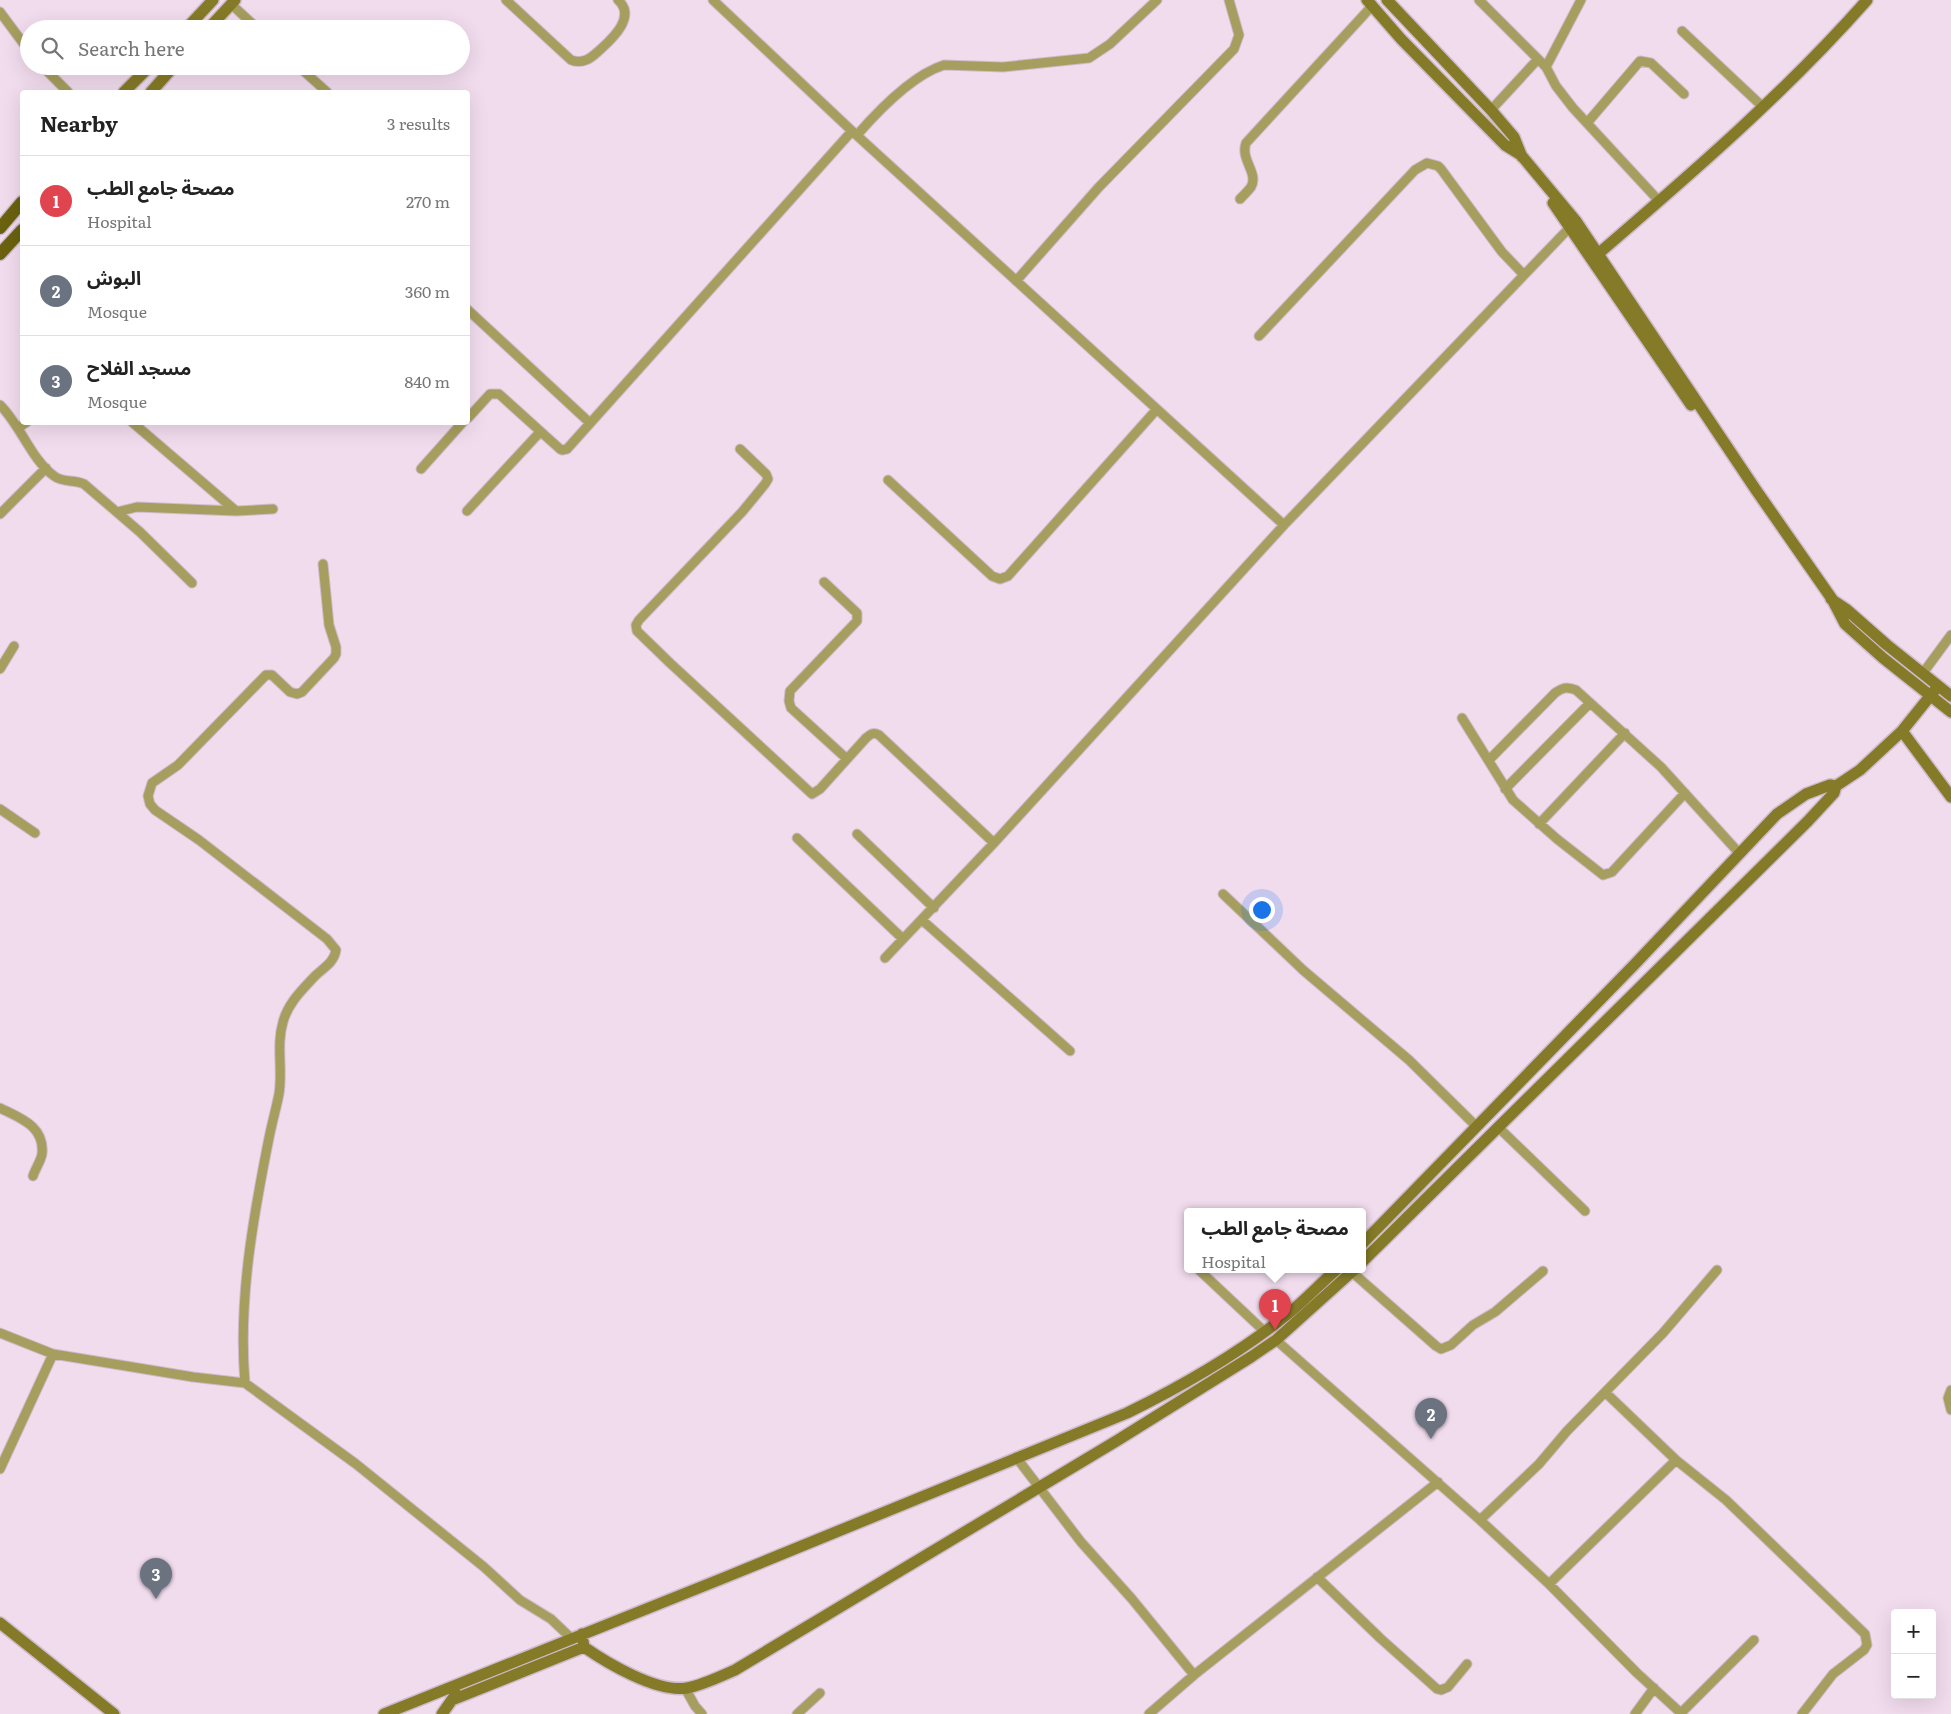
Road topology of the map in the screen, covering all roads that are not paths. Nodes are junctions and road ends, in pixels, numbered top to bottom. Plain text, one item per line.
1 (213, 0) edge
2 (506, 0) edge
3 (618, 0) edge
4 (713, 0) edge
5 (1157, 0) edge
6 (1229, 0) edge
7 (1387, 0) edge
8 (1479, 0) edge
9 (1581, 0) edge
10 (1867, 0) edge
11 (233, 2) edge
12 (1370, 3) edge
13 (0, 12) edge
14 (194, 20) edge
15 (216, 20) edge
16 (250, 20) edge
17 (1682, 31) dead end
18 (20, 39) edge
19 (1538, 59) junction
20 (1546, 67) junction
21 (51, 75) edge
22 (141, 75) edge
23 (166, 75) edge
24 (308, 75) edge
25 (66, 90) edge
26 (126, 90) edge
27 (153, 90) edge
28 (325, 90) edge
29 (1684, 94) dead end
30 (1763, 107) junction
31 (1491, 110) junction
32 (1587, 123) junction
33 (854, 133) junction
34 (1521, 155) junction
35 (1240, 199) dead end
36 (1659, 201) junction
37 (20, 204) edge
38 (1573, 224) junction
39 (0, 228) edge
40 (20, 232) edge
41 (0, 254) edge
42 (1598, 254) junction
43 (1524, 275) junction
44 (1016, 281) junction
45 (470, 312) edge
46 (1259, 336) dead end
47 (0, 405) edge
48 (1157, 409) junction
49 (470, 416) edge
50 (590, 423) junction
51 (23, 425) edge
52 (136, 425) edge
53 (460, 425) edge
54 (18, 428) junction
55 (540, 432) junction
56 (740, 448) dead end
57 (46, 468) junction
58 (421, 469) dead end
59 (888, 480) dead end
60 (273, 509) dead end
61 (236, 511) junction
62 (466, 511) dead end
63 (117, 512) junction
64 (0, 514) edge
65 (1284, 526) junction
66 (323, 564) dead end
67 (824, 582) dead end
68 (192, 583) dead end
69 (1832, 599) junction
70 (1951, 635) edge
71 (14, 646) dead end
72 (0, 669) edge
73 (1923, 673) junction
74 (1938, 685) junction
75 (1931, 696) junction
76 (1951, 696) edge
77 (1590, 703) junction
78 (1951, 712) edge
79 (1462, 718) dead end
80 (1902, 731) junction
81 (1625, 733) junction
82 (847, 759) junction
83 (1489, 760) junction
84 (1836, 786) junction
85 (1505, 789) junction
86 (1685, 793) junction
87 (1951, 797) edge
88 (0, 809) edge
89 (1539, 824) junction
90 (35, 833) dead end
91 (857, 834) dead end
92 (797, 838) dead end
93 (994, 844) junction
94 (1740, 854) junction
95 (1223, 894) dead end
96 (934, 908) junction
97 (922, 920) junction
98 (903, 939) junction
99 (885, 958) dead end
100 (1610, 990) junction
101 (1624, 1002) junction
102 (1070, 1051) dead end
103 (0, 1108) edge
104 (1477, 1127) junction
105 (1498, 1127) junction
106 (32, 1176) dead end
107 (1585, 1211) dead end
108 (1366, 1240) edge
109 (1366, 1258) edge
110 (1717, 1270) dead end
111 (1543, 1271) dead end
112 (1202, 1273) edge
113 (1333, 1273) edge
114 (1351, 1273) edge
115 (1355, 1273) edge
116 (1264, 1331) junction
117 (0, 1333) edge
118 (1276, 1340) junction
119 (53, 1354) junction
120 (245, 1383) junction
121 (1951, 1390) edge
122 (1606, 1393) junction
123 (1951, 1410) edge
124 (1127, 1413) junction
125 (1138, 1428) junction
126 (1016, 1457) junction
127 (1676, 1460) junction
128 (0, 1469) edge
129 (1438, 1482) junction
130 (1038, 1486) junction
131 (1480, 1520) junction
132 (1317, 1577) junction
133 (1549, 1584) junction
134 (0, 1623) edge
135 (577, 1636) junction
136 (1754, 1640) dead end
137 (584, 1647) junction
138 (1467, 1664) dead end
139 (1194, 1675) junction
140 (461, 1683) junction
141 (686, 1688) junction
142 (1654, 1688) junction
143 (820, 1693) dead end
144 (452, 1700) junction
145 (114, 1714) edge
146 (384, 1714) edge
147 (442, 1714) edge
148 (702, 1714) edge
149 (797, 1714) edge
150 (1149, 1714) edge
151 (1635, 1714) edge
152 (1681, 1714) edge
153 (1802, 1714) edge

1 - 14 street
2 - 3 street
4 - 33 street
5 - 33 street
6 - 44 street
7 - 31 street
8 - 19 street
9 - 20 street
10 - 30 street
11 - 15 street
11 - 16 street
12 - 34 street
12 - 35 street
13 - 18 street
17 - 30 street
19 - 20 street
19 - 31 street
20 - 32 street
21 - 25 street
22 - 26 street
23 - 27 street
24 - 28 street
29 - 32 street
30 - 36 street
31 - 34 street
32 - 36 street
33 - 44 street
33 - 50 street
34 - 38 street
36 - 42 street
37 - 39 main road
38 - 42 street
38 - 43 street
38 - 69 street
40 - 41 main road
42 - 69 street
43 - 46 street
43 - 65 street
44 - 48 street
45 - 50 street
47 - 54 street
48 - 59 street
48 - 65 street
49 - 55 street
50 - 55 street
51 - 54 street
52 - 61 street
53 - 58 street
54 - 57 street
55 - 62 street
56 - 82 street
57 - 63 street
57 - 64 street
60 - 61 street
61 - 63 street
63 - 68 street
65 - 93 street
66 - 120 street
67 - 82 street
69 - 73 street
69 - 75 street
70 - 73 street
71 - 72 street
73 - 74 street
74 - 75 street
74 - 76 street
75 - 78 street
75 - 80 street
77 - 81 street
77 - 83 street
77 - 85 street
79 - 83 street
80 - 84 street
80 - 87 street
81 - 86 street
81 - 89 street
82 - 93 street
83 - 85 street
84 - 94 street
84 - 101 street
85 - 89 street
86 - 89 street
86 - 94 street
88 - 90 street
91 - 96 street
92 - 98 street
93 - 96 street
94 - 100 street
95 - 104 street
96 - 97 street
97 - 98 street
97 - 102 street
98 - 99 street
100 - 101 street
100 - 104 street
101 - 105 street
103 - 106 street
104 - 108 street
105 - 107 street
105 - 109 street
110 - 122 street
111 - 115 street
112 - 116 street
113 - 116 street
114 - 118 street
116 - 124 street
117 - 119 street
118 - 125 street
118 - 129 street
119 - 120 street
119 - 128 street
120 - 135 street
121 - 123 street
122 - 127 street
122 - 131 street
124 - 125 street
124 - 126 street
125 - 130 street
126 - 130 street
126 - 135 street
127 - 133 street
127 - 153 street
129 - 131 street
129 - 132 street
130 - 139 street
130 - 141 street
131 - 133 street
132 - 138 street
132 - 139 street
133 - 142 street
134 - 145 street
135 - 137 street
135 - 140 street
136 - 152 street
137 - 141 street
137 - 144 street
139 - 150 street
140 - 144 street
140 - 146 street
141 - 148 street
142 - 151 street
142 - 152 street
143 - 149 street
144 - 147 street

